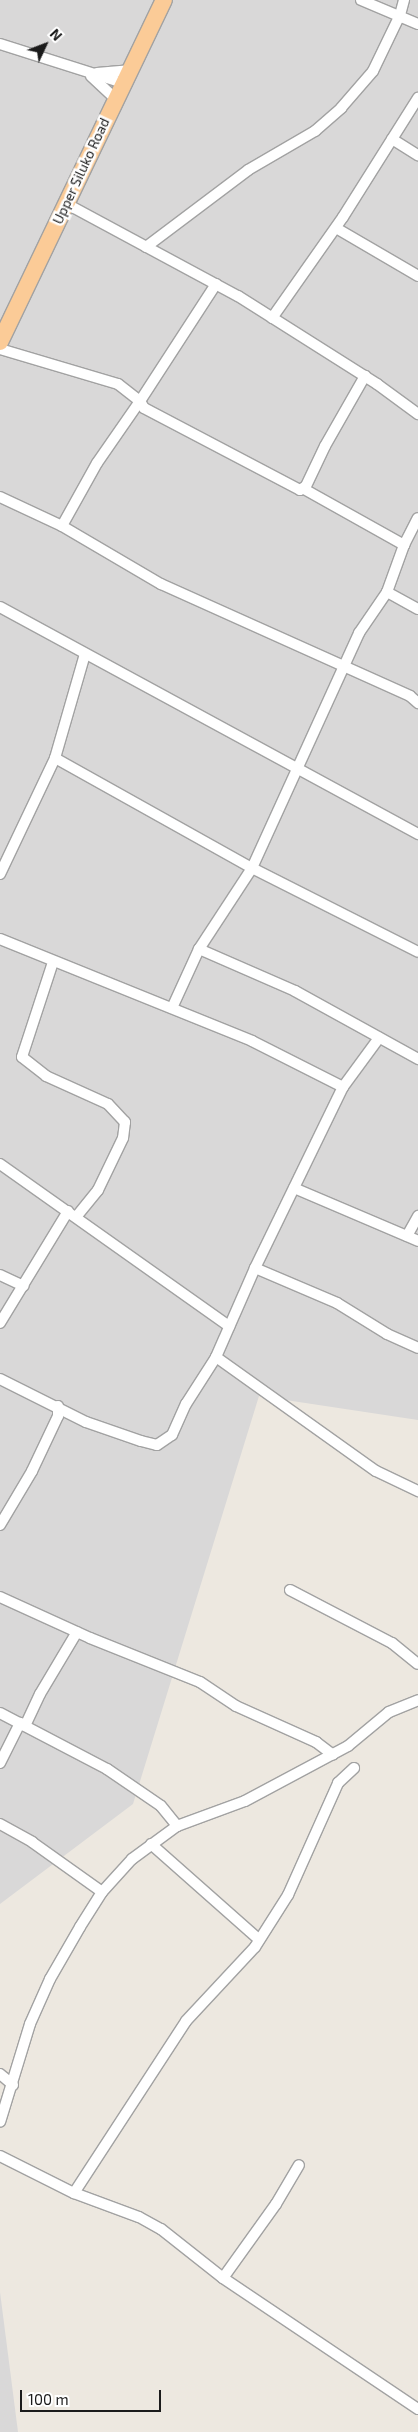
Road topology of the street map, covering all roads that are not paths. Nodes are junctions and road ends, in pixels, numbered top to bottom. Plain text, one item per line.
1 (164, 0) edge
2 (361, 0) edge
3 (404, 0) edge
4 (400, 15) junction
5 (418, 24) edge
6 (0, 44) edge
7 (88, 74) junction
8 (126, 77) junction
9 (115, 98) junction
10 (418, 98) edge
11 (392, 139) junction
12 (418, 155) edge
13 (65, 203) junction
14 (336, 228) junction
15 (146, 247) junction
16 (418, 276) edge
17 (216, 284) junction
18 (272, 318) junction
19 (0, 342) edge
20 (0, 350) edge
21 (365, 376) junction
22 (140, 401) junction
23 (418, 414) edge
24 (304, 488) junction
25 (0, 496) edge
26 (418, 518) edge
27 (62, 526) junction
28 (404, 545) junction
29 (387, 592) junction
30 (0, 607) edge
31 (418, 609) edge
32 (85, 654) junction
33 (344, 667) junction
34 (418, 703) edge
35 (55, 758) junction
36 (297, 766) junction
37 (418, 834) edge
38 (252, 868) junction
39 (0, 874) edge
40 (0, 939) edge
41 (200, 949) junction
42 (418, 952) edge
43 (53, 962) junction
44 (172, 1008) junction
45 (378, 1038) junction
46 (418, 1059) edge
47 (343, 1087) junction
48 (0, 1164) edge
49 (294, 1188) junction
50 (72, 1214) junction
51 (418, 1216) edge
52 (407, 1236) junction
53 (418, 1241) edge
54 (255, 1268) junction
55 (0, 1275) edge
56 (24, 1286) junction
57 (0, 1323) edge
58 (229, 1326) junction
59 (418, 1348) edge
60 (216, 1358) junction
61 (0, 1380) edge
62 (58, 1406) junction
63 (418, 1491) edge
64 (0, 1525) edge
65 (290, 1590) dead end
66 (0, 1597) edge
67 (77, 1632) junction
68 (418, 1664) edge
69 (418, 1700) edge
70 (0, 1713) edge
71 (23, 1725) junction
72 (333, 1755) junction
73 (0, 1763) edge
74 (354, 1768) dead end
75 (0, 1824) edge
76 (177, 1826) junction
77 (150, 1844) junction
78 (102, 1892) junction
79 (256, 1937) dead end
80 (0, 2074) edge
81 (13, 2085) junction
82 (0, 2122) edge
83 (0, 2156) edge
84 (299, 2165) dead end
85 (74, 2193) junction
86 (223, 2278) junction
87 (418, 2409) edge

1 - 8 main road, Upper Siluko Road
2 - 4 street
3 - 4 street
4 - 5 street
4 - 15 street
6 - 7 street
7 - 8 street
7 - 9 street
8 - 9 main road, Upper Siluko Road
9 - 13 main road, Upper Siluko Road
10 - 11 street
11 - 12 street
11 - 14 street
13 - 15 street
13 - 19 main road, Upper Siluko Road
14 - 16 street
14 - 18 street
15 - 17 street
17 - 18 street
17 - 22 street
18 - 21 street
20 - 22 street
21 - 23 street
21 - 24 street
22 - 24 street
22 - 27 street
24 - 28 street
25 - 27 street
26 - 28 street
27 - 33 street
28 - 29 street
29 - 31 street
29 - 33 street
30 - 32 street
32 - 35 street
32 - 36 street
33 - 34 street
33 - 36 street
35 - 38 street
35 - 39 street
36 - 37 street
36 - 38 street
38 - 41 street
38 - 42 street
40 - 43 street
41 - 44 street
41 - 45 street
43 - 44 street
43 - 50 street
44 - 47 street
45 - 46 street
45 - 47 street
47 - 49 street
48 - 50 street
49 - 52 street
49 - 54 street
50 - 56 street
50 - 58 street
51 - 52 street
52 - 53 street
54 - 58 street
54 - 59 street
55 - 56 street
56 - 57 street
58 - 60 street
60 - 62 street
60 - 63 street
61 - 62 street
62 - 64 street
65 - 68 street
66 - 67 street
67 - 71 street
67 - 72 street
69 - 72 street
70 - 71 street
71 - 73 street
71 - 76 street
72 - 76 street
74 - 85 street
75 - 78 street
76 - 77 street
77 - 78 street
77 - 79 street
78 - 81 street
80 - 81 street
81 - 82 street
83 - 85 street
84 - 86 street
85 - 86 street
86 - 87 street

